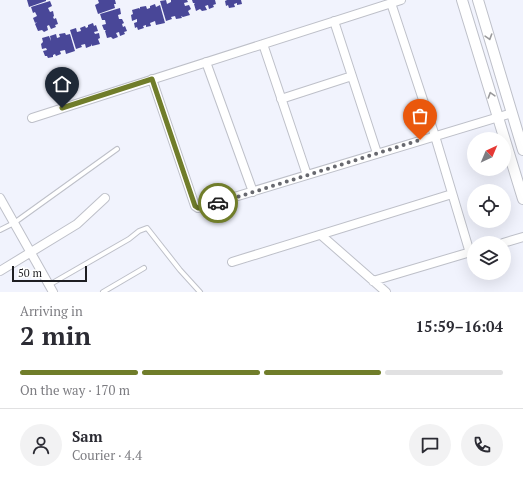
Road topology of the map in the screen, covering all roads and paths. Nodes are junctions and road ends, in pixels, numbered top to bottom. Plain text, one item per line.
1 (401, 0) edge
2 (462, 0) edge
3 (478, 0) edge
4 (391, 3) junction
5 (334, 21) junction
6 (263, 44) junction
7 (206, 62) junction
8 (352, 76) junction
9 (152, 79) junction
10 (281, 99) junction
11 (512, 113) junction
12 (498, 117) junction
13 (32, 118) dead end
14 (434, 136) junction
15 (117, 149) dead end
16 (523, 150) edge
17 (377, 153) junction
18 (307, 175) junction
19 (253, 192) junction
20 (452, 194) junction
21 (0, 198) edge
22 (105, 198) dead end
23 (523, 199) edge
24 (14, 223) junction
25 (0, 230) edge
26 (321, 235) junction
27 (523, 237) edge
28 (467, 238) edge
29 (511, 241) edge
30 (31, 253) junction
31 (467, 253) edge
32 (232, 262) dead end
33 (144, 268) dead end
34 (0, 271) edge
35 (373, 281) junction
36 (51, 289) edge
37 (103, 292) edge
38 (200, 292) edge
39 (386, 292) edge

1 - 4 street
12 -> 2 street
3 -> 11 street
4 - 5 street
4 - 14 street
5 - 6 street
5 - 8 street
6 - 7 street
6 - 10 street
7 - 9 street
7 - 19 street
8 - 10 street
8 - 17 street
9 - 13 street
9 - 19 street
10 - 18 street
11 - 12 street
11 - 16 street
12 - 14 street
12 - 23 street
14 - 17 street
14 - 20 street
15 - 24 lane
17 - 18 street
18 - 19 street
20 - 26 street
20 - 28 street
21 - 24 street
22 - 30 street
24 - 25 lane
24 - 30 street
26 - 32 street
26 - 35 street
27 - 29 street
30 - 34 street
30 - 36 street
31 - 35 street
33 - 37 lane
35 - 39 street
36 - 38 lane

